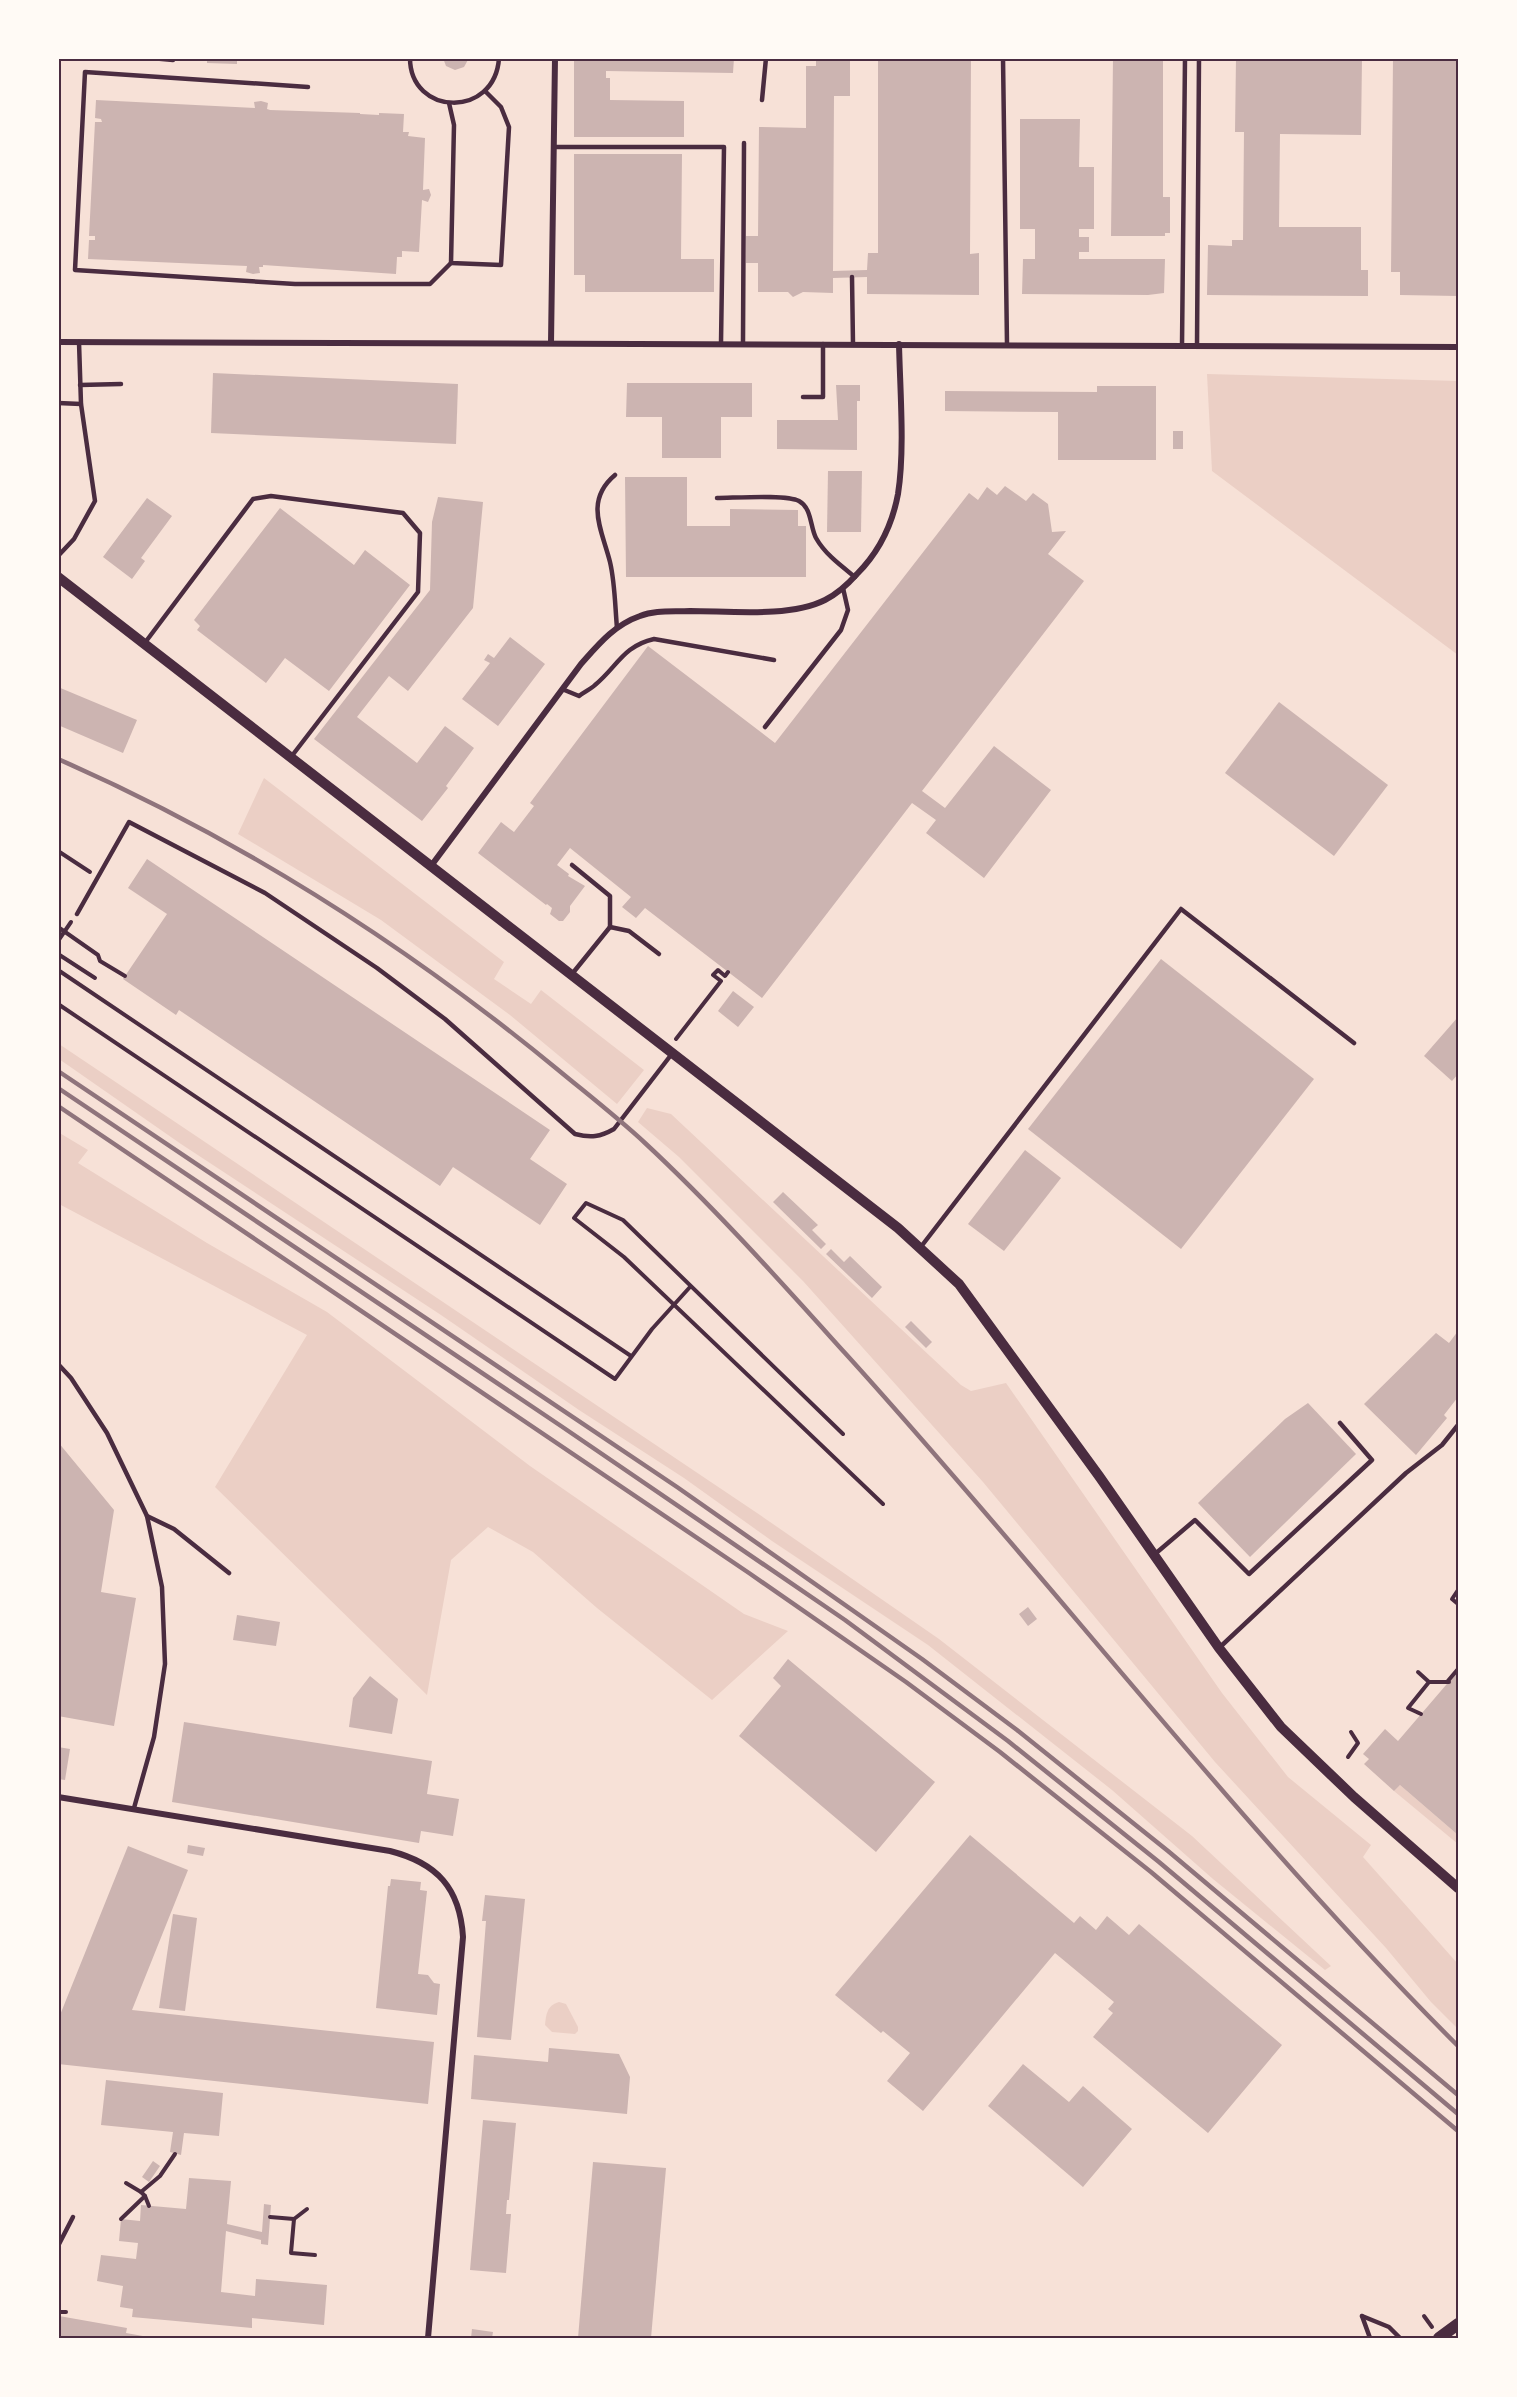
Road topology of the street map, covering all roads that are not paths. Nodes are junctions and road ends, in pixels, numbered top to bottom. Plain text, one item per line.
1 (151, 58) edge
2 (410, 58) edge
3 (499, 58) edge
4 (555, 58) edge
5 (766, 58) edge
6 (1003, 58) edge
7 (1185, 58) edge
8 (1199, 58) edge
9 (173, 60) dead end
10 (308, 87) dead end
11 (485, 91) junction
12 (762, 100) dead end
13 (449, 103) junction
14 (744, 143) dead end
15 (554, 147) junction
16 (451, 263) junction
17 (852, 277) dead end
18 (58, 342) edge
19 (79, 342) junction
20 (551, 343) junction
21 (721, 343) junction
22 (743, 343) junction
23 (822, 344) junction
24 (853, 344) junction
25 (899, 344) junction
26 (1007, 345) junction
27 (1182, 346) junction
28 (1197, 346) junction
29 (1458, 347) edge
30 (121, 384) dead end
31 (80, 385) junction
32 (803, 397) dead end
33 (58, 403) edge
34 (81, 404) junction
35 (615, 475) dead end
36 (717, 498) dead end
37 (58, 556) edge
38 (58, 577) edge
39 (855, 577) junction
40 (843, 588) junction
41 (617, 628) junction
42 (144, 644) junction
43 (774, 660) dead end
44 (562, 689) junction
45 (765, 727) dead end
46 (291, 757) junction
47 (572, 865) dead end
48 (431, 866) junction
49 (76, 914) road end
50 (610, 927) junction
51 (659, 954) dead end
52 (572, 974) junction
53 (1354, 1042) dead end
54 (671, 1051) junction
55 (920, 1248) junction
56 (58, 1364) edge
57 (1340, 1423) dead end
58 (1458, 1425) edge
59 (147, 1516) junction
60 (1154, 1554) junction
61 (229, 1573) dead end
62 (1219, 1648) junction
63 (58, 1797) edge
64 (134, 1808) junction
65 (1458, 1888) edge
66 (73, 2217) dead end
67 (58, 2246) edge
68 (1458, 2324) edge
69 (428, 2338) edge
70 (1370, 2338) edge
71 (1400, 2338) edge
72 (1439, 2338) edge

1 - 9 lane
2 - 13 lane
3 - 11 lane
4 - 15 street
5 - 12 lane
6 - 26 lane
7 - 27 lane
8 - 28 lane
10 - 16 lane
11 - 13 lane
11 - 16 lane
13 - 16 lane
14 - 22 lane
15 - 20 street
15 - 21 lane
17 - 24 lane
18 - 19 street
19 - 20 street
19 - 31 lane
20 - 21 street
21 - 22 street
22 - 23 street
23 - 24 street
23 - 32 lane
24 - 25 street
25 - 26 street
25 - 39 street
26 - 27 street
27 - 28 street
28 - 29 street
30 - 31 lane
31 - 34 lane
33 - 34 lane
34 - 37 lane
35 - 41 lane
36 - 39 lane
38 - 42 street
39 - 40 street
40 - 41 street
40 - 45 lane
41 - 44 street
42 - 46 street
42 - 46 lane
43 - 44 lane
44 - 48 street
46 - 48 street
47 - 50 lane
48 - 52 street
49 - 54 lane
50 - 51 lane
50 - 52 lane
52 - 54 street
53 - 55 lane
54 - 55 street
55 - 60 street
56 - 59 lane
57 - 60 lane
58 - 62 lane
59 - 61 lane
59 - 64 lane
60 - 62 street
62 - 65 street
63 - 64 street
64 - 69 street
66 - 67 lane
68 - 72 main road
70 - 71 lane

